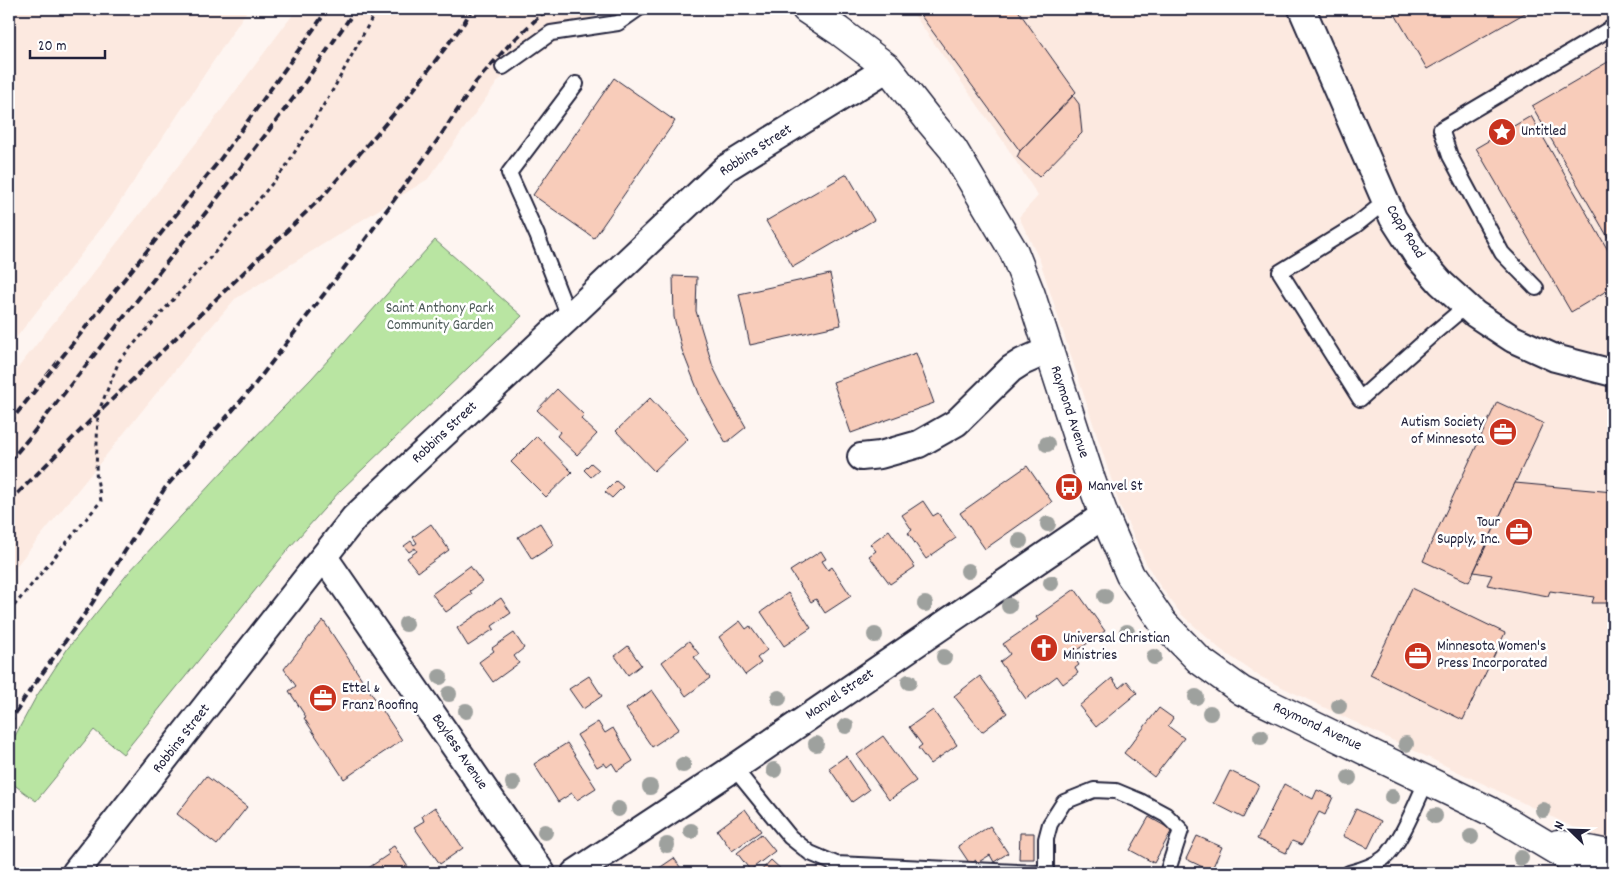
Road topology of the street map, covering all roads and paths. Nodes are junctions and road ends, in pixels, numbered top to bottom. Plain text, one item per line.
1 (377, 9) edge
2 (638, 9) edge
3 (806, 9) edge
4 (1302, 9) edge
5 (1613, 27) edge
6 (503, 67) dead end
7 (888, 68) junction
8 (576, 84) dead end
9 (1386, 201) junction
10 (1536, 288) dead end
11 (1466, 306) junction
12 (569, 317) junction
13 (1049, 350) junction
14 (1606, 372) edge
15 (861, 457) dead end
16 (1104, 515) junction
17 (324, 557) junction
18 (9, 612) edge
19 (734, 768) junction
20 (1427, 780) junction
21 (1540, 841) junction
22 (1613, 855) edge
23 (75, 873) edge
24 (542, 873) edge
25 (575, 873) edge
26 (1039, 873) edge
27 (1046, 873) edge
28 (1167, 873) edge
29 (1349, 873) edge
30 (1594, 873) edge

1 - 18 path
2 - 6 lane
3 - 7 street, Raymond Avenue
4 - 9 street, Capp Road
5 - 10 lane
7 - 12 street, Robbins Street
7 - 13 street, Raymond Avenue
8 - 12 lane
9 - 11 street, Capp Road
9 - 11 lane
11 - 14 street, Capp Road
12 - 17 street, Robbins Street
13 - 15 street
13 - 16 street, Raymond Avenue
16 - 19 street, Manvel Street
16 - 20 street, Raymond Avenue
17 - 23 street, Robbins Street
17 - 24 street, Bayless Avenue
19 - 25 street, Manvel Street
19 - 26 lane
20 - 21 street, Raymond Avenue
20 - 29 lane
21 - 22 street
21 - 30 street, Raymond Avenue
27 - 28 lane

